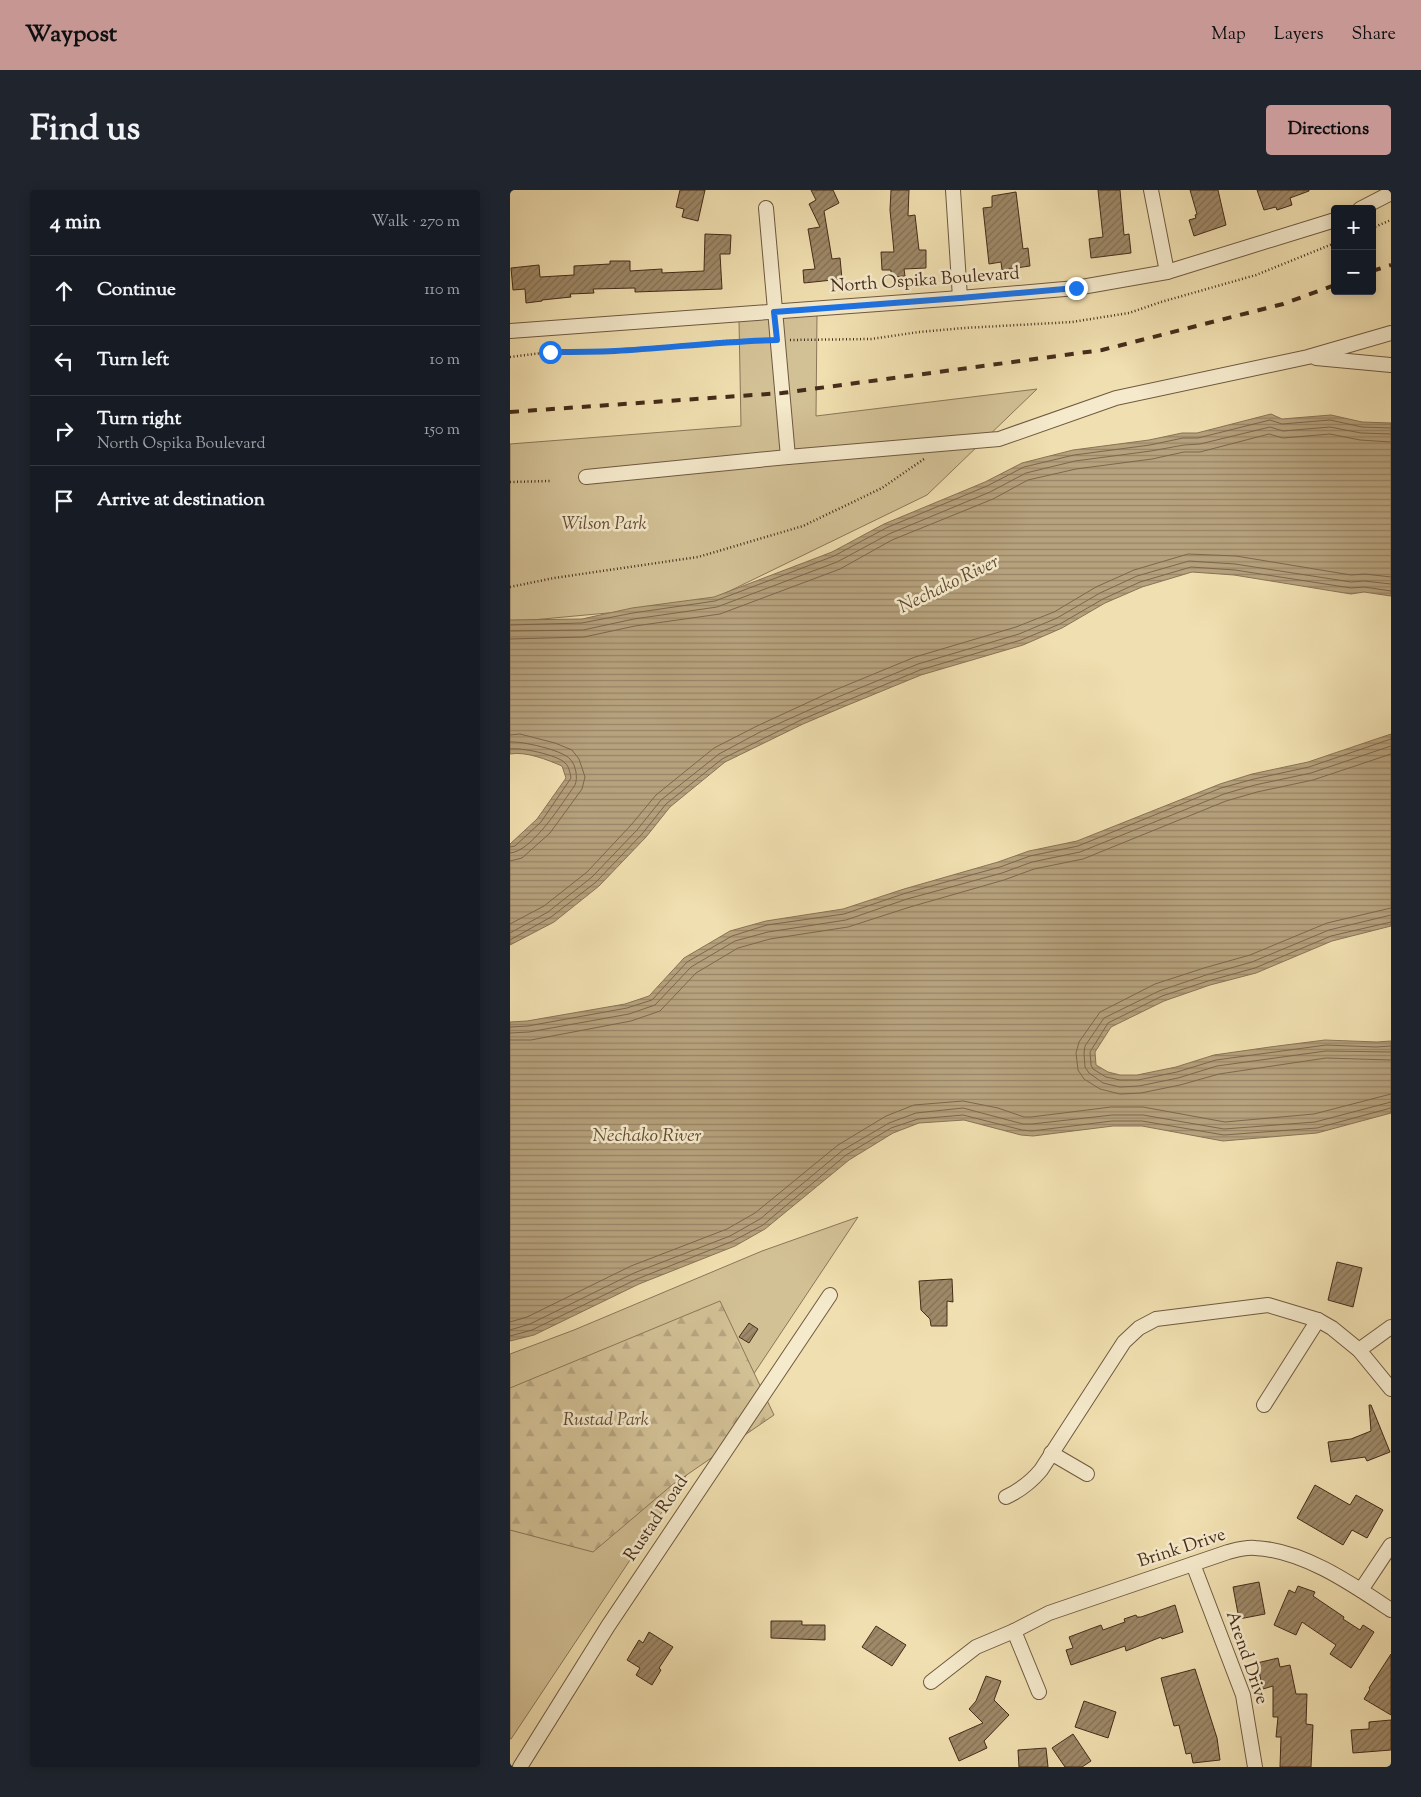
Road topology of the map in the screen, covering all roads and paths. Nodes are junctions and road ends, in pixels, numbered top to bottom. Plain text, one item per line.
1 (953, 190) edge
2 (1152, 190) edge
3 (1391, 193) edge
4 (1368, 205) edge
5 (766, 208) dead end
6 (1391, 220) edge
7 (1331, 221) edge
8 (1376, 226) edge
9 (1331, 245) edge
10 (1167, 272) junction
11 (960, 298) junction
12 (774, 312) junction
13 (510, 331) edge
14 (1391, 334) edge
15 (777, 340) junction
16 (510, 356) edge
17 (1308, 357) junction
18 (1391, 365) edge
19 (946, 444) junction
20 (788, 457) junction
21 (586, 477) dead end
22 (510, 482) edge
23 (550, 482) dead end
24 (510, 587) edge
25 (830, 1295) dead end
26 (1318, 1320) junction
27 (1391, 1327) edge
28 (1359, 1350) junction
29 (1391, 1389) edge
30 (1264, 1405) dead end
31 (1051, 1453) junction
32 (1087, 1474) dead end
33 (1006, 1497) dead end
34 (1391, 1545) edge
35 (1193, 1564) junction
36 (1361, 1590) junction
37 (1391, 1610) edge
38 (1014, 1632) junction
39 (931, 1682) dead end
40 (1039, 1692) dead end
41 (520, 1767) edge
42 (1255, 1767) edge

1 - 11 street
2 - 10 street
3 - 4 street
5 - 12 street
6 - 8 path
7 - 10 street, North Ospika Boulevard
9 - 15 path
10 - 11 street, North Ospika Boulevard
11 - 12 street, North Ospika Boulevard
12 - 13 street, North Ospika Boulevard
12 - 15 street
14 - 17 street
15 - 16 path
15 - 20 street
17 - 18 street
17 - 19 street
19 - 20 street
19 - 24 path
20 - 21 street
22 - 23 path
25 - 41 street, Rustad Road
26 - 28 street
26 - 30 street
26 - 31 street
27 - 28 street
28 - 29 street
31 - 32 street
31 - 33 street
34 - 36 street
35 - 36 street, Brink Drive
35 - 38 street, Brink Drive
35 - 42 street, Arend Drive
36 - 37 street, Brink Drive
38 - 39 street, Brink Drive
38 - 40 street

